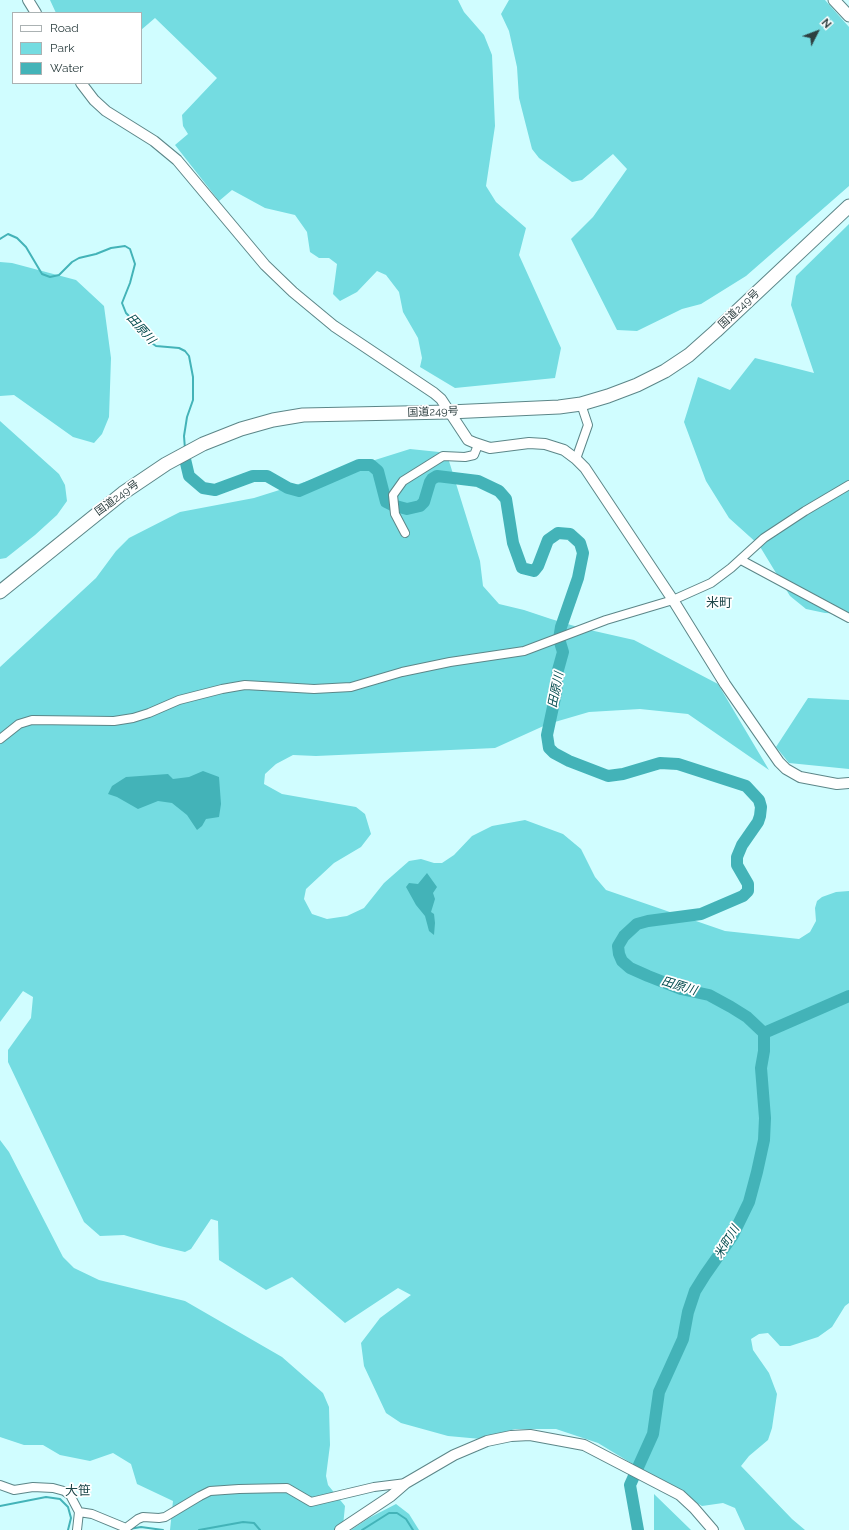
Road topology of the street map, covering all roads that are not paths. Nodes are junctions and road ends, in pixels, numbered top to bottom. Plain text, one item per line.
1 (28, 0) edge
2 (834, 0) edge
3 (35, 12) edge
4 (849, 16) edge
5 (82, 84) edge
6 (849, 206) edge
7 (581, 404) junction
8 (448, 412) junction
9 (478, 445) junction
10 (576, 459) junction
11 (849, 485) edge
12 (404, 533) dead end
13 (740, 560) junction
14 (0, 592) edge
15 (673, 600) junction
16 (849, 618) edge
17 (0, 739) edge
18 (849, 783) edge
19 (406, 1483) junction
20 (0, 1485) edge
21 (79, 1512) junction
22 (77, 1530) edge
23 (340, 1530) edge
24 (713, 1530) edge

1 - 3 street
2 - 4 main road
5 - 8 street
6 - 7 highway, 国道249号
7 - 8 highway, 国道249号
7 - 10 street
8 - 9 street
8 - 14 highway, 国道249号
9 - 10 street
9 - 12 street
10 - 15 street
11 - 13 street
13 - 15 street
13 - 16 street
15 - 17 street
15 - 18 street
19 - 21 street
19 - 23 street
19 - 24 street
20 - 21 street
21 - 22 street

